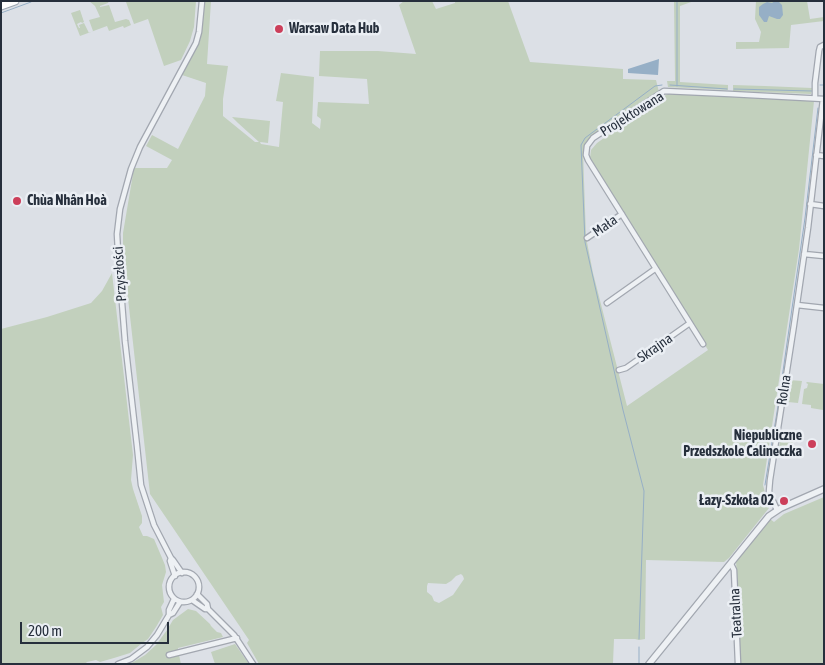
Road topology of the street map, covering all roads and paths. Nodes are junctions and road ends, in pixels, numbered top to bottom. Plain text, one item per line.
1 (15, 1) edge
2 (202, 1) edge
3 (1, 6) edge
4 (824, 44) edge
5 (816, 98) junction
6 (823, 99) edge
7 (816, 155) junction
8 (824, 156) edge
9 (810, 204) junction
10 (824, 206) edge
11 (622, 214) junction
12 (587, 238) dead end
13 (804, 254) junction
14 (824, 256) edge
15 (655, 269) junction
16 (607, 303) dead end
17 (797, 305) junction
18 (824, 308) edge
19 (690, 323) junction
20 (703, 344) dead end
21 (619, 370) dead end
22 (824, 490) edge
23 (777, 510) junction
24 (171, 558) junction
25 (731, 564) junction
26 (182, 573) junction
27 (175, 576) junction
28 (197, 594) junction
29 (174, 599) junction
30 (192, 600) junction
31 (180, 602) junction
32 (208, 609) junction
33 (169, 615) junction
34 (236, 638) junction
35 (170, 655) dead end
36 (119, 663) edge
37 (253, 664) edge
38 (650, 664) edge
39 (738, 664) edge

1 - 3 main road
2 - 24 street, Przyszłości
4 - 5 street
5 - 6 street, Projektowana
5 - 11 street, Projektowana
6 - 7 street, Rolna
7 - 8 street
7 - 9 street, Rolna
9 - 10 street
9 - 13 street, Rolna
11 - 12 street, Mała
11 - 15 street, Projektowana
13 - 14 street
13 - 17 street, Rolna
15 - 16 street
15 - 19 street, Projektowana
17 - 18 street
17 - 23 street, Rolna
19 - 20 street, Projektowana
19 - 21 street, Skrajna
22 - 23 street
23 - 25 street
24 - 26 street, Przyszłości
24 - 27 street, Przyszłości
25 - 38 street
25 - 39 street, Teatralna
26 - 27 street
26 - 28 street
27 - 29 street
28 - 30 street
28 - 32 street
29 - 31 street
29 - 33 street
30 - 31 street
30 - 32 street
31 - 33 street
32 - 34 street
33 - 36 street
34 - 35 street
34 - 37 street

